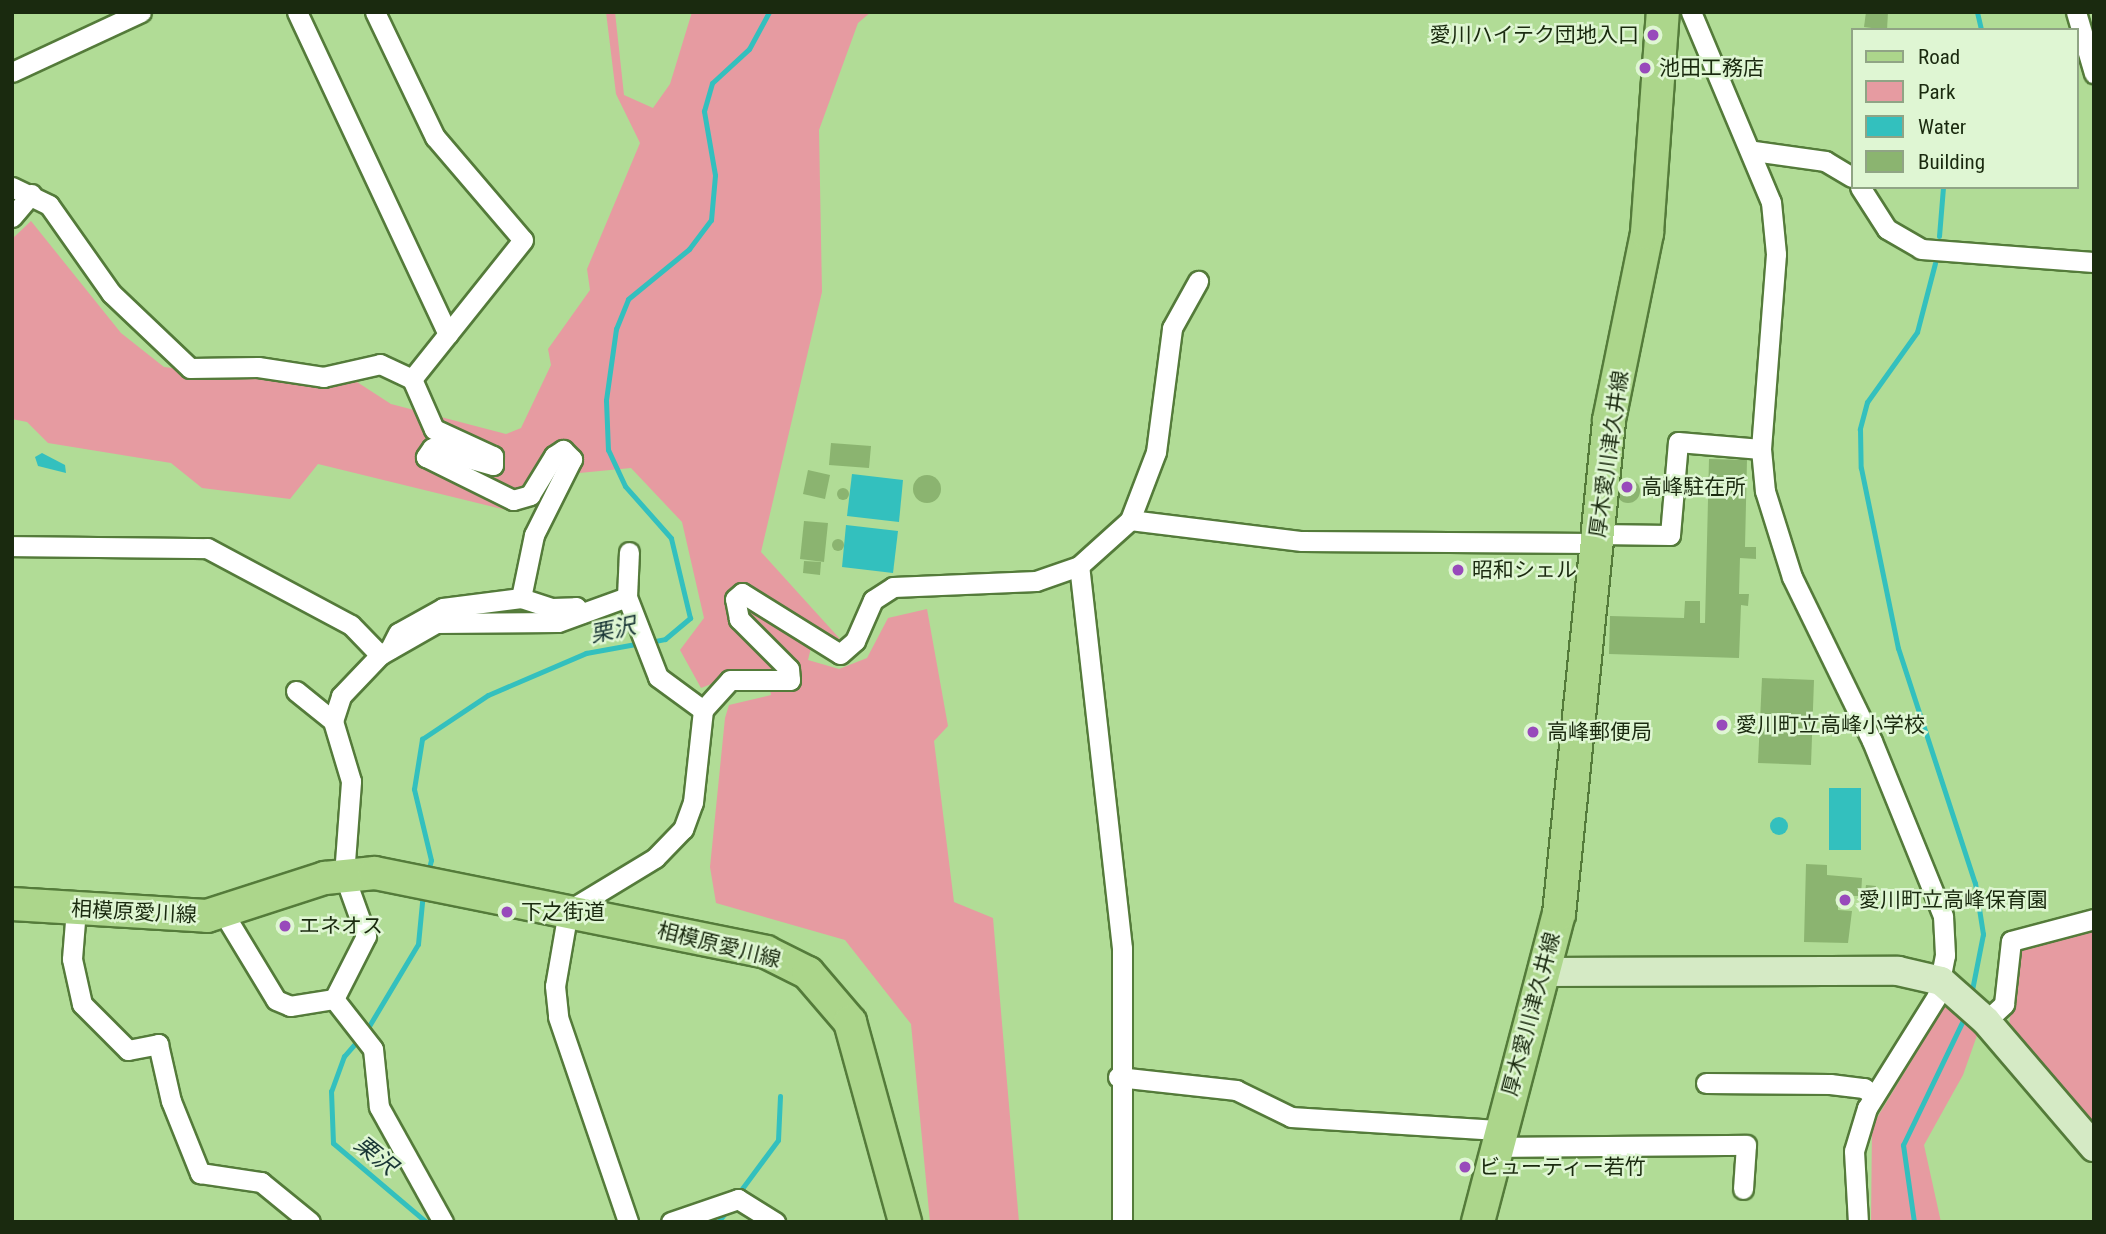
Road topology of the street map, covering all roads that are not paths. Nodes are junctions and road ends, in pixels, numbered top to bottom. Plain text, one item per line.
1 (141, 12) edge
2 (297, 12) edge
3 (375, 12) edge
4 (1664, 12) edge
5 (1691, 12) edge
6 (2076, 12) edge
7 (12, 72) edge
8 (2094, 73) edge
9 (1754, 150) junction
10 (1850, 176) edge
11 (12, 187) edge
12 (1861, 189) edge
13 (31, 194) junction
14 (12, 217) edge
15 (2094, 262) edge
16 (1198, 281) dead end
17 (448, 334) junction
18 (412, 379) junction
19 (1761, 449) junction
20 (1130, 520) junction
21 (1596, 539) junction
22 (12, 546) edge
23 (629, 552) dead end
24 (1079, 566) junction
25 (627, 597) junction
26 (521, 598) junction
27 (582, 614) junction
28 (385, 652) junction
29 (296, 691) dead end
30 (703, 710) junction
31 (333, 720) junction
32 (344, 875) junction
33 (12, 904) edge
34 (76, 909) junction
35 (568, 911) junction
36 (224, 914) junction
37 (2094, 919) edge
38 (1542, 972) junction
39 (1941, 981) junction
40 (334, 999) junction
41 (1986, 1021) junction
42 (1118, 1077) junction
43 (1706, 1083) dead end
44 (1874, 1096) junction
45 (1497, 1139) junction
46 (2094, 1147) edge
47 (1743, 1189) dead end
48 (310, 1222) edge
49 (443, 1222) edge
50 (628, 1222) edge
51 (671, 1222) edge
52 (775, 1222) edge
53 (905, 1222) edge
54 (1122, 1222) edge
55 (1478, 1222) edge
56 (1858, 1222) edge

1 - 7 street
2 - 17 street
3 - 17 street
4 - 21 main road, 厚木愛川津久井線
5 - 9 street
6 - 8 street
9 - 10 street
9 - 19 street
11 - 13 street
12 - 15 street
13 - 14 street
13 - 18 street
16 - 20 street
17 - 18 street
18 - 26 street
19 - 21 street
19 - 39 street
20 - 21 street
20 - 24 street
21 - 38 main road, 厚木愛川津久井線
22 - 28 street
23 - 25 street
24 - 30 street
24 - 42 street
25 - 27 street
25 - 30 street
26 - 27 street
26 - 28 street
27 - 28 street
28 - 31 street
29 - 31 street
30 - 35 street
31 - 32 street
32 - 35 main road, 相模原愛川線
32 - 36 main road, 相模原愛川線
32 - 40 street
33 - 34 main road, 相模原愛川線
34 - 36 main road, 相模原愛川線
34 - 48 street
35 - 50 street
35 - 53 main road, 相模原愛川線
36 - 40 street
37 - 41 street
38 - 39 street
38 - 45 main road, 厚木愛川津久井線
39 - 41 street
39 - 44 street
40 - 49 street
41 - 46 street
42 - 45 street
42 - 54 street
43 - 44 street
44 - 56 street
45 - 47 street
45 - 55 main road, 厚木愛川津久井線
51 - 52 street

